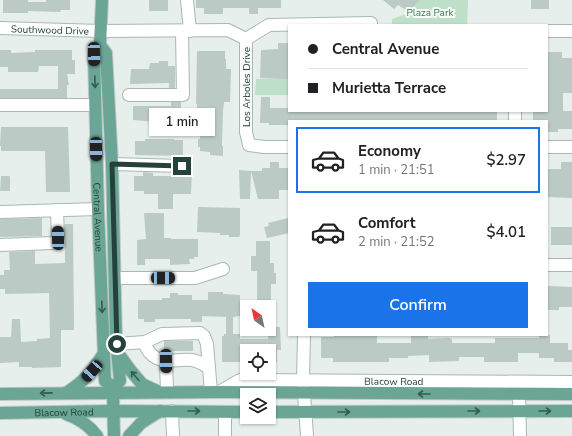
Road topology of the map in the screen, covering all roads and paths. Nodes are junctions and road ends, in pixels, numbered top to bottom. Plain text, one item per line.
1 (102, 0) edge
2 (187, 0) edge
3 (371, 23) dead end
4 (320, 24) edge
5 (288, 25) edge
6 (0, 28) edge
7 (100, 31) junction
8 (186, 31) junction
9 (548, 31) edge
10 (572, 31) edge
11 (246, 38) junction
12 (100, 45) junction
13 (129, 95) dead end
14 (95, 104) junction
15 (0, 105) edge
16 (288, 147) edge
17 (548, 147) edge
18 (572, 147) edge
19 (112, 164) junction
20 (182, 166) dead end
21 (98, 209) junction
22 (57, 210) junction
23 (0, 212) edge
24 (0, 245) edge
25 (548, 265) edge
26 (572, 265) edge
27 (223, 269) dead end
28 (115, 278) junction
29 (304, 336) edge
30 (145, 342) junction
31 (117, 348) junction
32 (104, 353) junction
33 (166, 361) junction
34 (209, 368) junction
35 (303, 380) junction
36 (572, 382) edge
37 (113, 390) junction
38 (163, 392) junction
39 (215, 392) junction
40 (66, 393) junction
41 (304, 393) junction
42 (0, 394) edge
43 (518, 394) junction
44 (572, 394) edge
45 (572, 410) edge
46 (113, 411) junction
47 (166, 411) junction
48 (518, 411) junction
49 (59, 412) junction
50 (225, 412) junction
51 (240, 412) edge
52 (276, 412) edge
53 (305, 412) junction
54 (0, 413) edge
55 (97, 436) edge
56 (114, 436) edge
57 (129, 436) edge
58 (173, 436) edge
59 (225, 436) edge
60 (307, 436) edge
61 (520, 436) edge

1 - 7 main road, Central Avenue
2 - 8 street
3 - 4 street
5 - 11 street
6 - 7 street, Southwood Drive
7 - 8 street, Los Arboles Drive
7 - 12 main road, Central Avenue
8 - 11 street, Los Arboles Drive
8 - 13 street
9 - 10 street
11 - 16 street, Los Arboles Drive
12 -> 14 main road, Central Avenue
12 - 19 main road, Central Avenue
14 - 15 street
14 - 21 main road, Central Avenue
17 - 18 street
19 - 20 street
19 - 28 main road, Central Avenue
21 - 22 street
21 -> 32 main road, Central Avenue
22 - 23 street
22 - 24 street
25 - 26 street
27 - 28 street
28 - 31 main road, Central Avenue
29 - 35 street
30 - 31 street
30 - 33 street
30 - 34 street
31 - 37 main road, Central Avenue
38 -> 31 main road
32 - 37 main road, Central Avenue
32 - 40 main road
33 - 34 street
33 - 38 street
34 - 39 street
35 - 36 street, Blacow Road
35 - 39 street, Blacow Road
35 - 41 street
37 - 38 main road, Blacow Road
37 - 40 main road, Blacow Road
37 - 46 main road, Central Avenue
38 - 39 main road, Blacow Road
39 - 41 main road, Blacow Road
40 -> 42 main road, Blacow Road
43 -> 41 main road, Blacow Road
41 - 53 street
43 - 44 main road, Blacow Road
43 - 48 street
48 -> 45 main road
46 - 47 main road, Blacow Road
46 - 49 main road, Blacow Road
46 - 56 main road, Central Avenue
47 -> 50 main road, Blacow Road
47 - 57 main road
47 - 58 street
53 -> 48 main road
48 - 61 street
49 - 54 main road, Blacow Road
49 - 55 main road
50 - 51 main road, Blacow Road
50 - 59 street
52 - 53 main road
53 - 60 street

